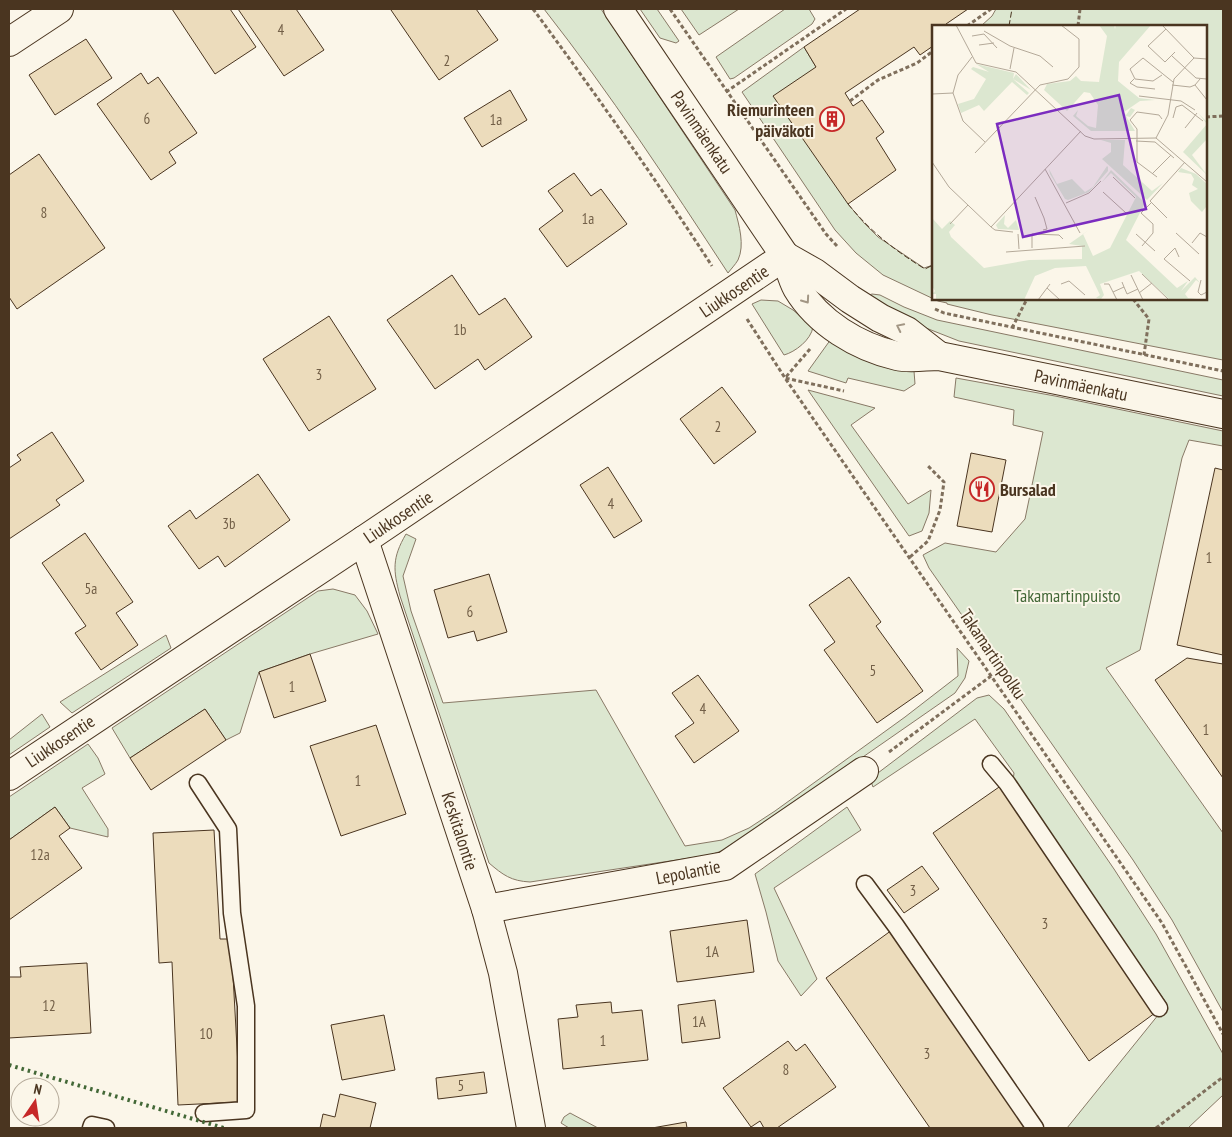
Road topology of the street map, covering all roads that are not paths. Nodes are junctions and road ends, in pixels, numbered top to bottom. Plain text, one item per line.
1 (59, 9) edge
2 (618, 9) edge
3 (9, 42) edge
4 (785, 256) junction
5 (1223, 414) edge
6 (364, 540) junction
7 (991, 764) dead end
8 (864, 771) road end
9 (9, 776) edge
10 (198, 783) dead end
11 (865, 884) dead end
12 (486, 908) junction
13 (1159, 1008) dead end
14 (204, 1114) dead end
15 (91, 1128) edge
16 (106, 1128) edge
17 (531, 1128) edge
18 (1035, 1128) edge

1 - 3 street
2 - 4 street, Pavinmäenkatu
4 - 5 street, Pavinmäenkatu
4 - 6 street, Liukkosentie
6 - 9 street, Liukkosentie
6 - 12 street, Keskitalontie
7 - 13 lane
8 - 12 street, Lepolantie
10 - 14 lane
11 - 18 lane
12 - 17 street, Keskitalontie
15 - 16 lane

